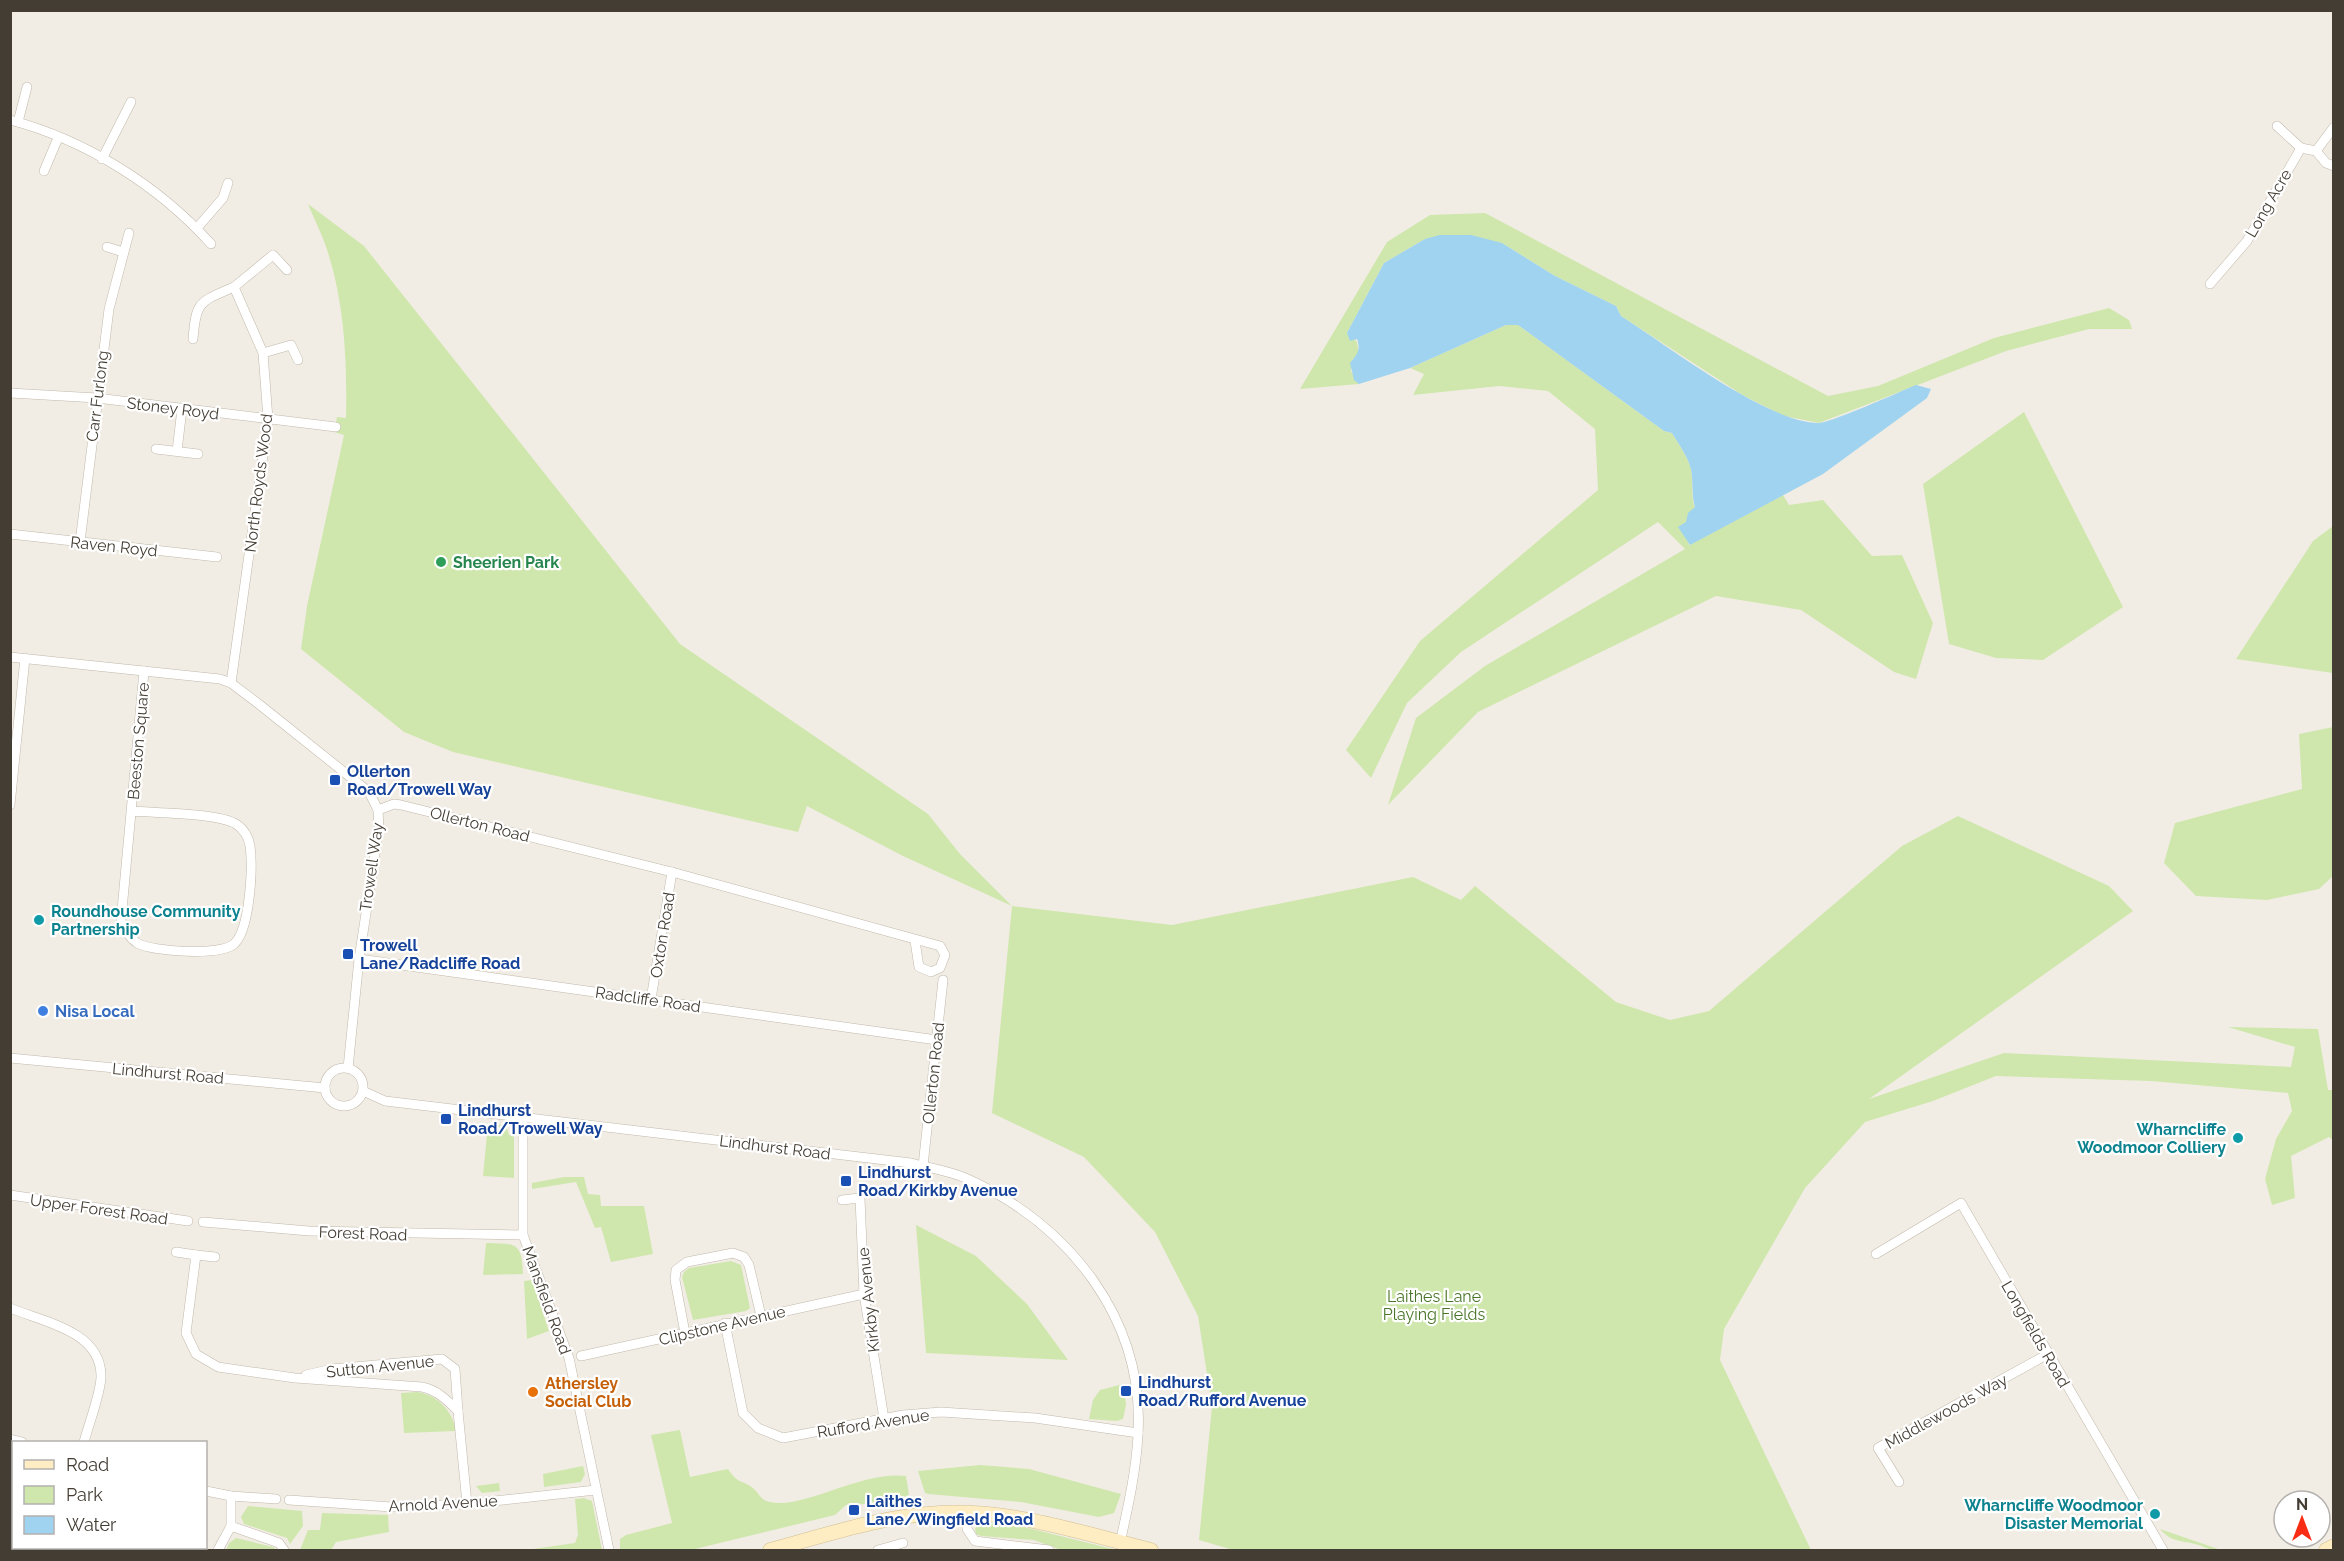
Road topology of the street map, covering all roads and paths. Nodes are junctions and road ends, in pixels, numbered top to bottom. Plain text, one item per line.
1 (27, 87) dead end
2 (131, 102) dead end
3 (14, 121) edge
4 (2277, 126) dead end
5 (2334, 127) edge
6 (58, 138) junction
7 (2301, 148) junction
8 (2316, 151) junction
9 (102, 159) junction
10 (2334, 166) edge
11 (44, 171) dead end
12 (228, 183) dead end
13 (197, 228) junction
14 (129, 233) dead end
15 (211, 244) dead end
16 (107, 247) dead end
17 (123, 252) junction
18 (287, 270) dead end
19 (2210, 284) dead end
20 (234, 287) junction
21 (193, 339) dead end
22 (263, 353) junction
23 (298, 360) dead end
24 (10, 393) edge
25 (97, 398) junction
26 (182, 409) junction
27 (268, 419) junction
28 (336, 428) dead end
29 (156, 449) dead end
30 (177, 451) junction
31 (198, 454) dead end
32 (10, 534) edge
33 (80, 542) junction
34 (217, 557) dead end
35 (10, 657) edge
36 (25, 658) junction
37 (144, 671) junction
38 (231, 683) junction
39 (10, 805) edge
40 (378, 810) junction
41 (132, 811) junction
42 (672, 872) junction
43 (915, 941) dead end
44 (358, 959) junction
45 (943, 980) dead end
46 (651, 999) junction
47 (937, 1040) junction
48 (10, 1058) edge
49 (348, 1068) junction
50 (325, 1088) junction
51 (363, 1091) junction
52 (523, 1118) junction
53 (923, 1166) junction
54 (10, 1195) edge
55 (842, 1200) dead end
56 (188, 1221) dead end
57 (203, 1222) dead end
58 (523, 1235) junction
59 (176, 1252) dead end
60 (1876, 1254) dead end
61 (195, 1255) junction
62 (215, 1257) dead end
63 (864, 1294) junction
64 (10, 1308) edge
65 (761, 1316) junction
66 (725, 1323) junction
67 (685, 1333) junction
68 (2048, 1354) junction
69 (581, 1356) dead end
70 (295, 1378) junction
71 (458, 1411) junction
72 (884, 1419) junction
73 (1138, 1433) junction
74 (85, 1441) edge
75 (1899, 1482) dead end
76 (596, 1490) junction
77 (207, 1491) edge
78 (231, 1496) junction
79 (276, 1499) dead end
80 (289, 1500) dead end
81 (467, 1504) junction
82 (967, 1513) junction
83 (231, 1526) junction
84 (903, 1543) dead end
85 (1120, 1543) junction
86 (808, 1546) edge
87 (2334, 1546) edge
88 (218, 1551) edge
89 (284, 1551) edge
90 (609, 1551) edge
91 (770, 1551) edge
92 (878, 1551) edge
93 (1049, 1551) edge
94 (1151, 1551) edge
95 (2163, 1551) edge
96 (2326, 1551) edge

1 - 3 street
2 - 9 street
3 - 6 street
4 - 7 street
5 - 8 street
6 - 9 street
6 - 11 street
7 - 8 street
7 - 19 street, Long Acre
8 - 10 street
9 - 13 street
12 - 13 street
13 - 15 street
14 - 17 street, Carr Furlong
16 - 17 street
17 - 25 street, Carr Furlong
18 - 20 street
20 - 21 street
20 - 22 street, North Royds Wood
22 - 23 street
22 - 27 street, North Royds Wood
24 - 25 street, Stoney Royd
25 - 26 street, Stoney Royd
25 - 33 street, Carr Furlong
26 - 27 street, Stoney Royd
26 - 30 street
27 - 28 street, Stoney Royd
27 - 38 street, North Royds Wood
29 - 30 street
30 - 31 street
32 - 33 street, Raven Royd
33 - 34 street, Raven Royd
35 - 36 street
36 - 37 street
36 - 39 street
37 - 38 street
37 - 41 street, Beeston Square
38 - 40 street
40 - 42 street, Ollerton Road
40 - 44 street, Trowell Way
41 - 41 street, Beeston Square
42 - 43 street, Ollerton Road
42 - 46 street, Oxton Road
44 - 46 street, Radcliffe Road
44 - 49 street, Trowell Way
45 - 47 street, Ollerton Road
46 - 47 street, Radcliffe Road
47 - 53 street, Ollerton Road
48 - 50 street, Lindhurst Road
49 - 50 street
49 - 51 street
50 - 51 street
51 - 52 street, Lindhurst Road
52 - 53 street, Lindhurst Road
52 - 58 street, Mansfield Road
53 - 73 street, Lindhurst Road
54 - 56 street, Upper Forest Road
55 - 63 street, Kirkby Avenue
57 - 58 street, Forest Road
58 - 76 street, Mansfield Road
59 - 61 street
60 - 68 street, Longfields Road
61 - 62 street
61 - 70 street, Sutton Avenue
63 - 65 street, Clipstone Avenue
63 - 72 street, Kirkby Avenue
64 - 74 street
65 - 66 street, Clipstone Avenue
65 - 67 street
66 - 67 street, Clipstone Avenue
66 - 72 street, Rufford Avenue
67 - 69 street, Clipstone Avenue
68 - 75 street, Middlewoods Way
68 - 95 street, Longfields Road
70 - 71 street, Sutton Avenue
70 - 71 street, Sutton Avenue
71 - 81 street, Sutton Avenue
72 - 73 street, Rufford Avenue
73 - 85 street, Lindhurst Road
76 - 81 street, Arnold Avenue
76 - 90 street, Mansfield Road
77 - 78 street
78 - 79 street
78 - 83 street
80 - 81 street, Arnold Avenue
82 - 85 main road
82 - 86 main road
82 - 93 street
83 - 88 street
83 - 89 street
84 - 92 street
85 - 94 main road
86 - 91 main road
87 - 96 main road

